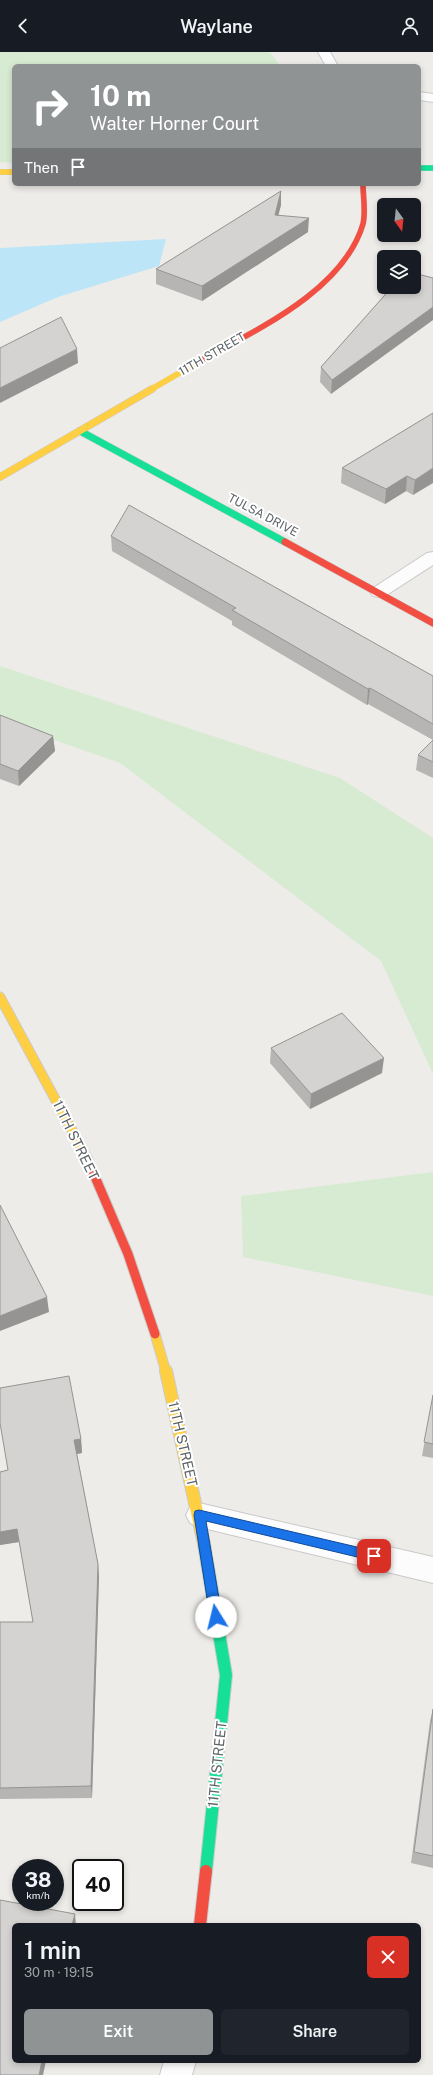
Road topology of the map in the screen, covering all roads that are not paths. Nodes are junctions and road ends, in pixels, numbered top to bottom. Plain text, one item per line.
1 (324, 52) edge
2 (331, 64) edge
3 (421, 96) edge
4 (433, 98) edge
5 (421, 168) edge
6 (433, 168) edge
7 (0, 172) edge
8 (12, 172) edge
9 (363, 186) edge
10 (80, 431) junction
11 (0, 477) edge
12 (433, 557) edge
13 (379, 592) junction
14 (433, 623) edge
15 (1, 999) edge
16 (199, 1515) junction
17 (433, 1570) edge
18 (200, 1923) edge
19 (179, 2063) edge
20 (176, 2075) edge

1 - 2 street
3 - 4 street
5 - 6 street
7 - 8 street
9 - 10 street, 11TH STREET
10 - 11 street, 11TH STREET
10 - 13 street, TULSA DRIVE
12 - 13 street
13 - 14 street, TULSA DRIVE
15 - 16 street, 11TH STREET
16 - 17 street
16 - 18 street, 11TH STREET
19 - 20 street

